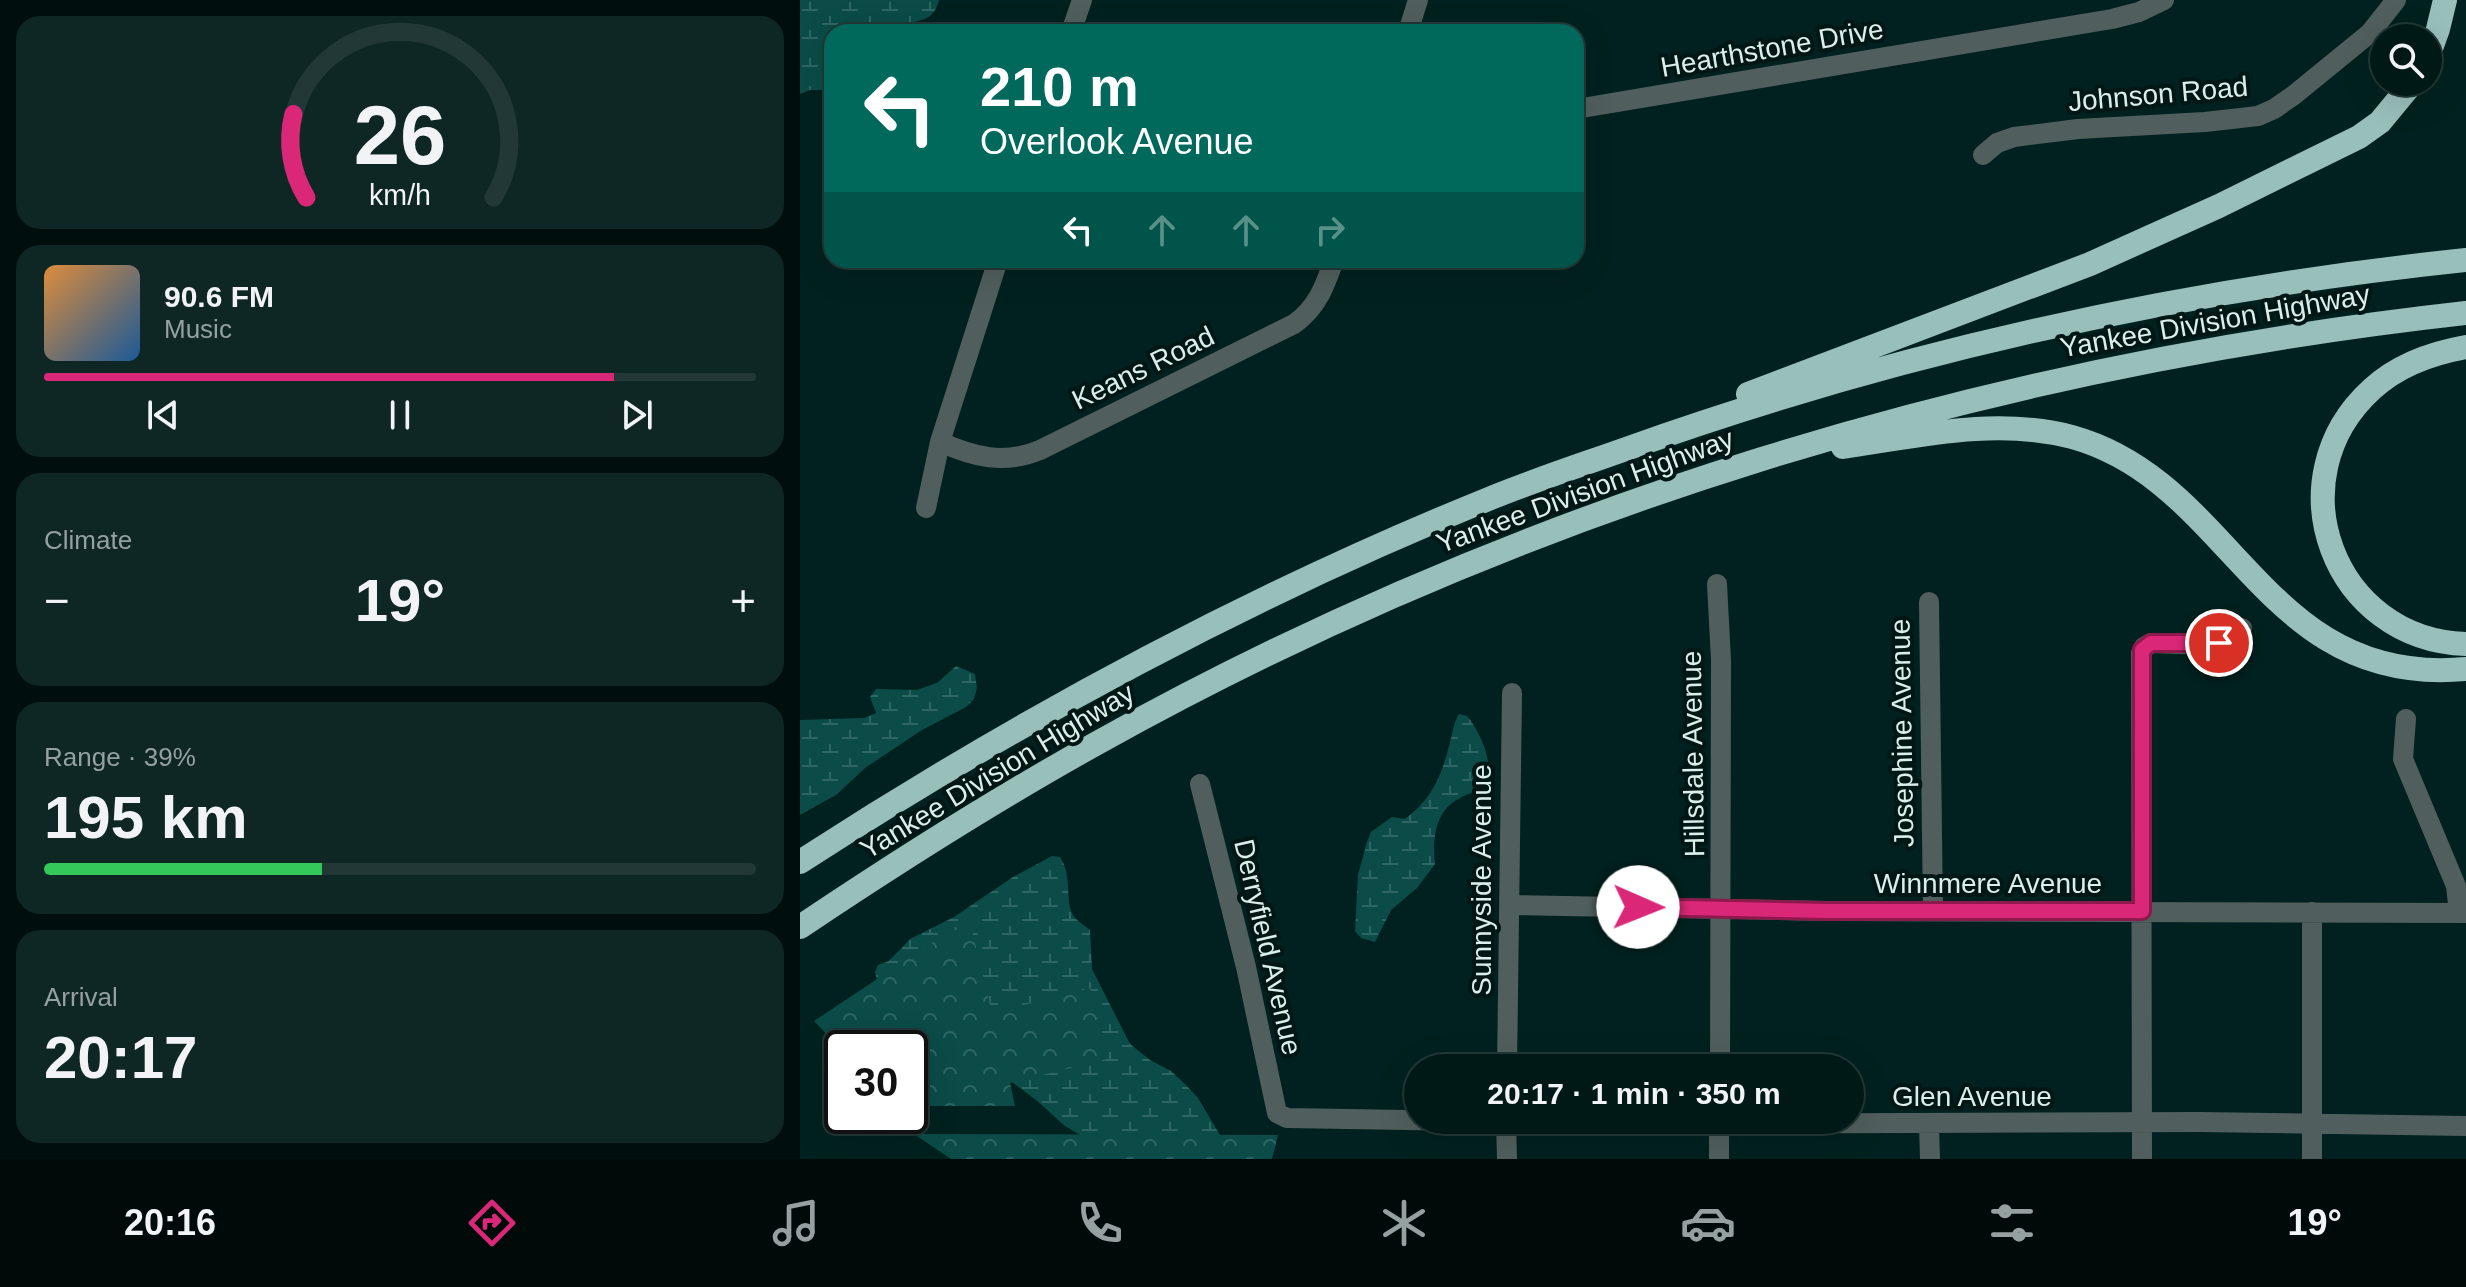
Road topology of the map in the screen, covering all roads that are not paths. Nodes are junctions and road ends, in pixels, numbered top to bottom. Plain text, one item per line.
1 (1082, 0) edge
2 (1418, 0) edge
3 (2164, 0) edge
4 (2396, 0) edge
5 (2445, 0) edge
6 (1074, 24) edge
7 (1410, 24) edge
8 (2438, 24) edge
9 (2401, 96) edge
10 (1584, 108) edge
11 (1983, 155) dead end
12 (2466, 243) edge
13 (2466, 260) edge
14 (995, 268) edge
15 (1331, 268) edge
16 (2352, 273) junction
17 (2466, 313) edge
18 (2466, 347) edge
19 (940, 442) junction
20 (1614, 453) junction
21 (1757, 459) junction
22 (926, 508) dead end
23 (1717, 584) dead end
24 (1929, 602) dead end
25 (2242, 628) dead end
26 (2466, 644) edge
27 (2466, 669) edge
28 (1512, 693) dead end
29 (2406, 719) dead end
30 (1200, 784) dead end
31 (800, 862) edge
32 (1510, 905) junction
33 (1722, 909) junction
34 (1933, 911) junction
35 (2142, 911) junction
36 (2312, 912) junction
37 (2463, 913) edge
38 (800, 927) edge
39 (1507, 1054) edge
40 (1720, 1054) edge
41 (1287, 1118) joint
42 (1404, 1120) edge
43 (2143, 1122) junction
44 (1864, 1123) edge
45 (2312, 1123) junction
46 (1929, 1124) junction
47 (2466, 1126) edge
48 (1506, 1134) edge
49 (1719, 1134) edge
50 (1507, 1159) edge
51 (1719, 1159) edge
52 (1930, 1159) edge
53 (2142, 1159) edge
54 (2312, 1159) edge

1 - 6 street
2 - 7 street
3 - 10 street, Hearthstone Drive
4 - 11 street, Johnson Road
5 - 8 highway
9 - 20 highway
12 - 16 highway
13 - 16 highway, Yankee Division Highway
14 - 19 street
15 - 19 street, Keans Road
16 - 20 highway, Yankee Division Highway
17 - 21 highway, Yankee Division Highway
18 - 26 highway
19 - 22 street
20 - 31 highway, Yankee Division Highway
21 - 27 highway
21 - 38 highway, Yankee Division Highway
23 - 33 street, Hillsdale Avenue
24 - 34 street, Josephine Avenue
25 - 35 street
28 - 32 street, Sunnyside Avenue
29 - 37 street
30 - 41 street, Derryfield Avenue
32 - 33 street, Winnmere Avenue
32 - 39 street, Sunnyside Avenue
33 - 34 street, Winnmere Avenue
33 - 40 street, Hillsdale Avenue
34 - 35 street, Winnmere Avenue
35 - 36 street, Winnmere Avenue
35 - 43 street
36 - 37 street, Winnmere Avenue
36 - 45 street
41 - 42 street, Glen Avenue
43 - 45 street, Glen Avenue
43 - 46 street, Glen Avenue
43 - 53 street
44 - 46 street, Glen Avenue
45 - 47 street, Glen Avenue
45 - 54 street
46 - 52 street
48 - 50 street
49 - 51 street

